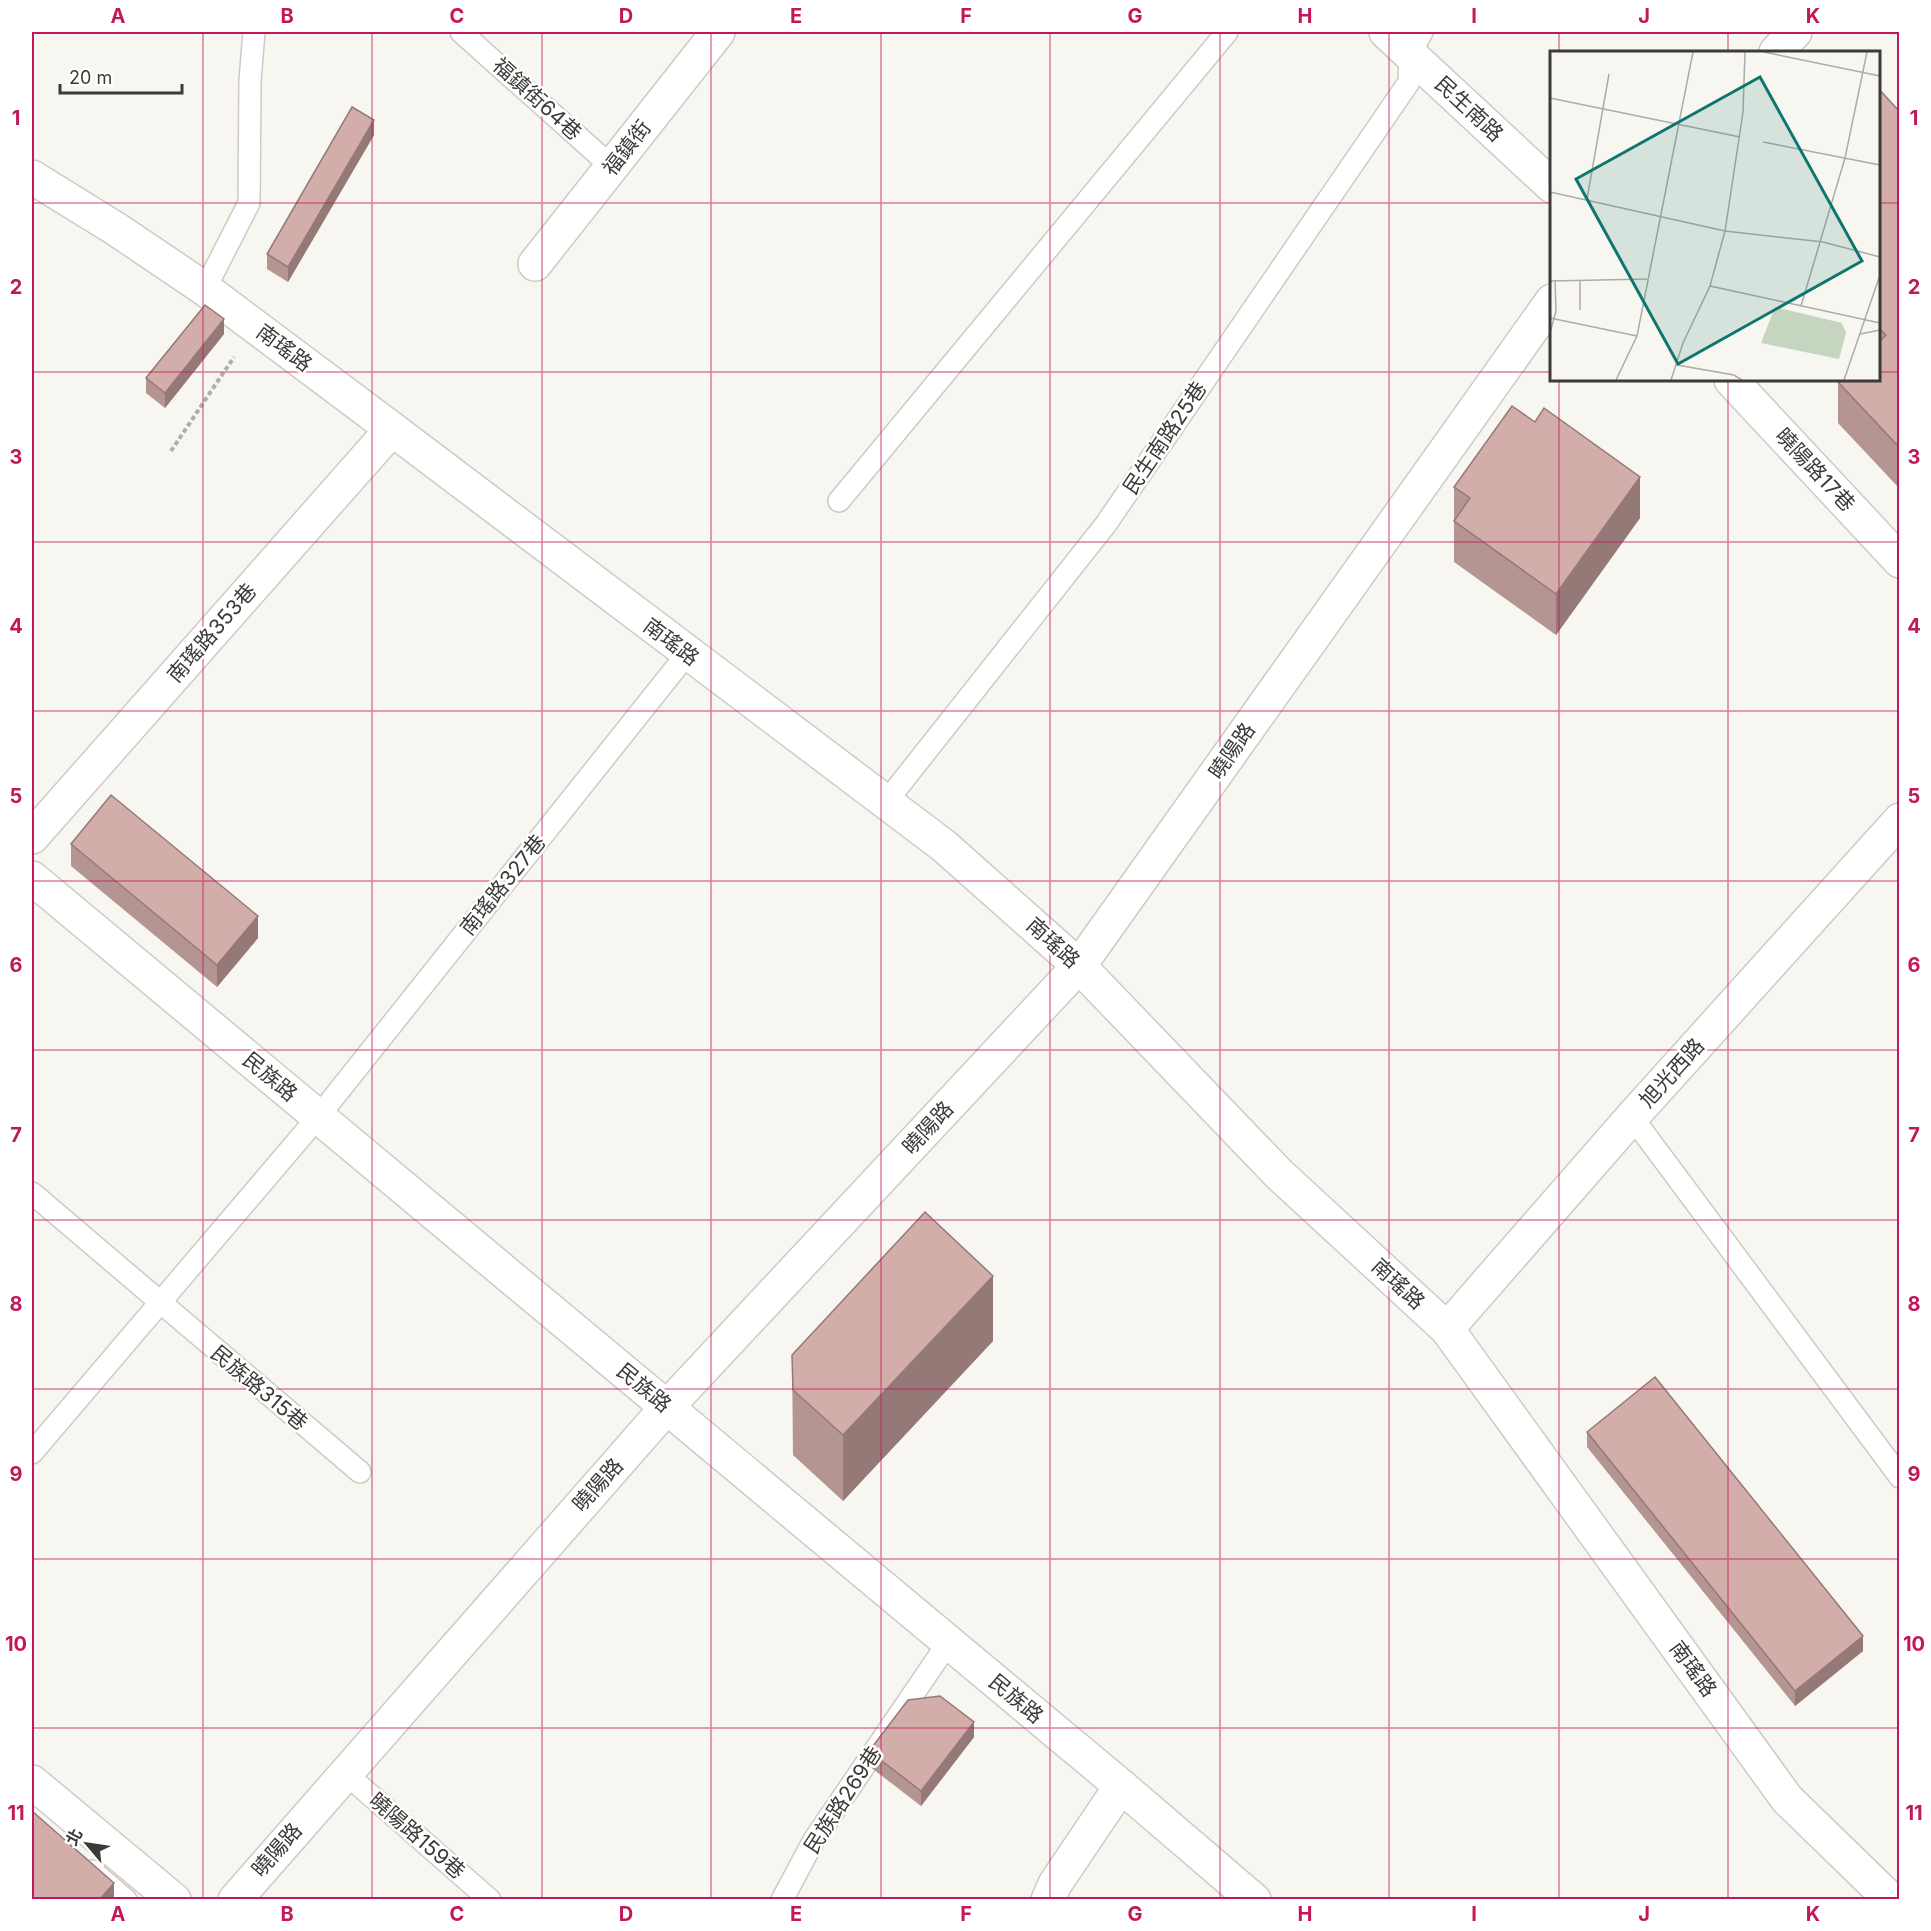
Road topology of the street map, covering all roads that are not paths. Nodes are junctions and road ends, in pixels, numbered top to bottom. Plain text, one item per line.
1 (254, 32) edge
2 (461, 32) edge
3 (718, 32) edge
4 (1227, 32) edge
5 (1386, 32) edge
6 (1795, 32) edge
7 (1416, 43) edge
8 (1777, 51) edge
9 (612, 167) junction
10 (32, 177) edge
11 (1550, 185) edge
12 (535, 264) dead end
13 (205, 289) junction
14 (1550, 302) edge
15 (1732, 381) edge
16 (392, 429) junction
17 (839, 501) dead end
18 (1899, 561) edge
19 (687, 654) junction
20 (886, 802) junction
21 (1899, 820) edge
22 (32, 837) edge
23 (32, 878) edge
24 (1079, 966) junction
25 (318, 1117) junction
26 (1632, 1117) junction
27 (32, 1193) edge
28 (158, 1304) junction
29 (1447, 1329) junction
30 (667, 1407) junction
31 (32, 1453) edge
32 (360, 1472) dead end
33 (1899, 1477) edge
34 (948, 1643) junction
35 (344, 1772) junction
36 (32, 1782) edge
37 (1122, 1786) junction
38 (80, 1861) edge
39 (126, 1899) edge
40 (174, 1899) edge
41 (235, 1899) edge
42 (490, 1899) edge
43 (782, 1899) edge
44 (1048, 1899) edge
45 (1254, 1899) edge
46 (1891, 1899) edge

1 - 13 lane
2 - 9 lane, 福鎮街64巷
3 - 9 street, 福鎮街
4 - 17 lane
5 - 7 street, 民生南路
6 - 8 street
7 - 11 street, 民生南路
7 - 20 lane, 民生南路25巷
9 - 12 street, 福鎮街
10 - 13 street, 南瑤路
13 - 16 street, 南瑤路
14 - 24 street, 曉陽路
15 - 18 street, 曉陽路17巷
16 - 19 street, 南瑤路
16 - 22 street, 南瑤路353巷
19 - 20 street, 南瑤路
19 - 25 lane, 南瑤路327巷
20 - 24 street, 南瑤路
21 - 26 street, 旭光西路
23 - 25 street, 民族路
24 - 29 street, 南瑤路
24 - 30 street, 曉陽路
25 - 28 lane
25 - 30 street, 民族路
26 - 29 street, 旭光西路
26 - 33 lane
27 - 28 lane, 民族路315巷
28 - 31 lane
28 - 32 lane, 民族路315巷
29 - 46 street, 南瑤路
30 - 34 street, 民族路
30 - 35 street, 曉陽路
34 - 37 street, 民族路
34 - 43 lane, 民族路269巷
35 - 41 street, 曉陽路
35 - 42 lane, 曉陽路159巷
36 - 40 street
37 - 44 street
37 - 45 street, 民族路
38 - 39 lane

